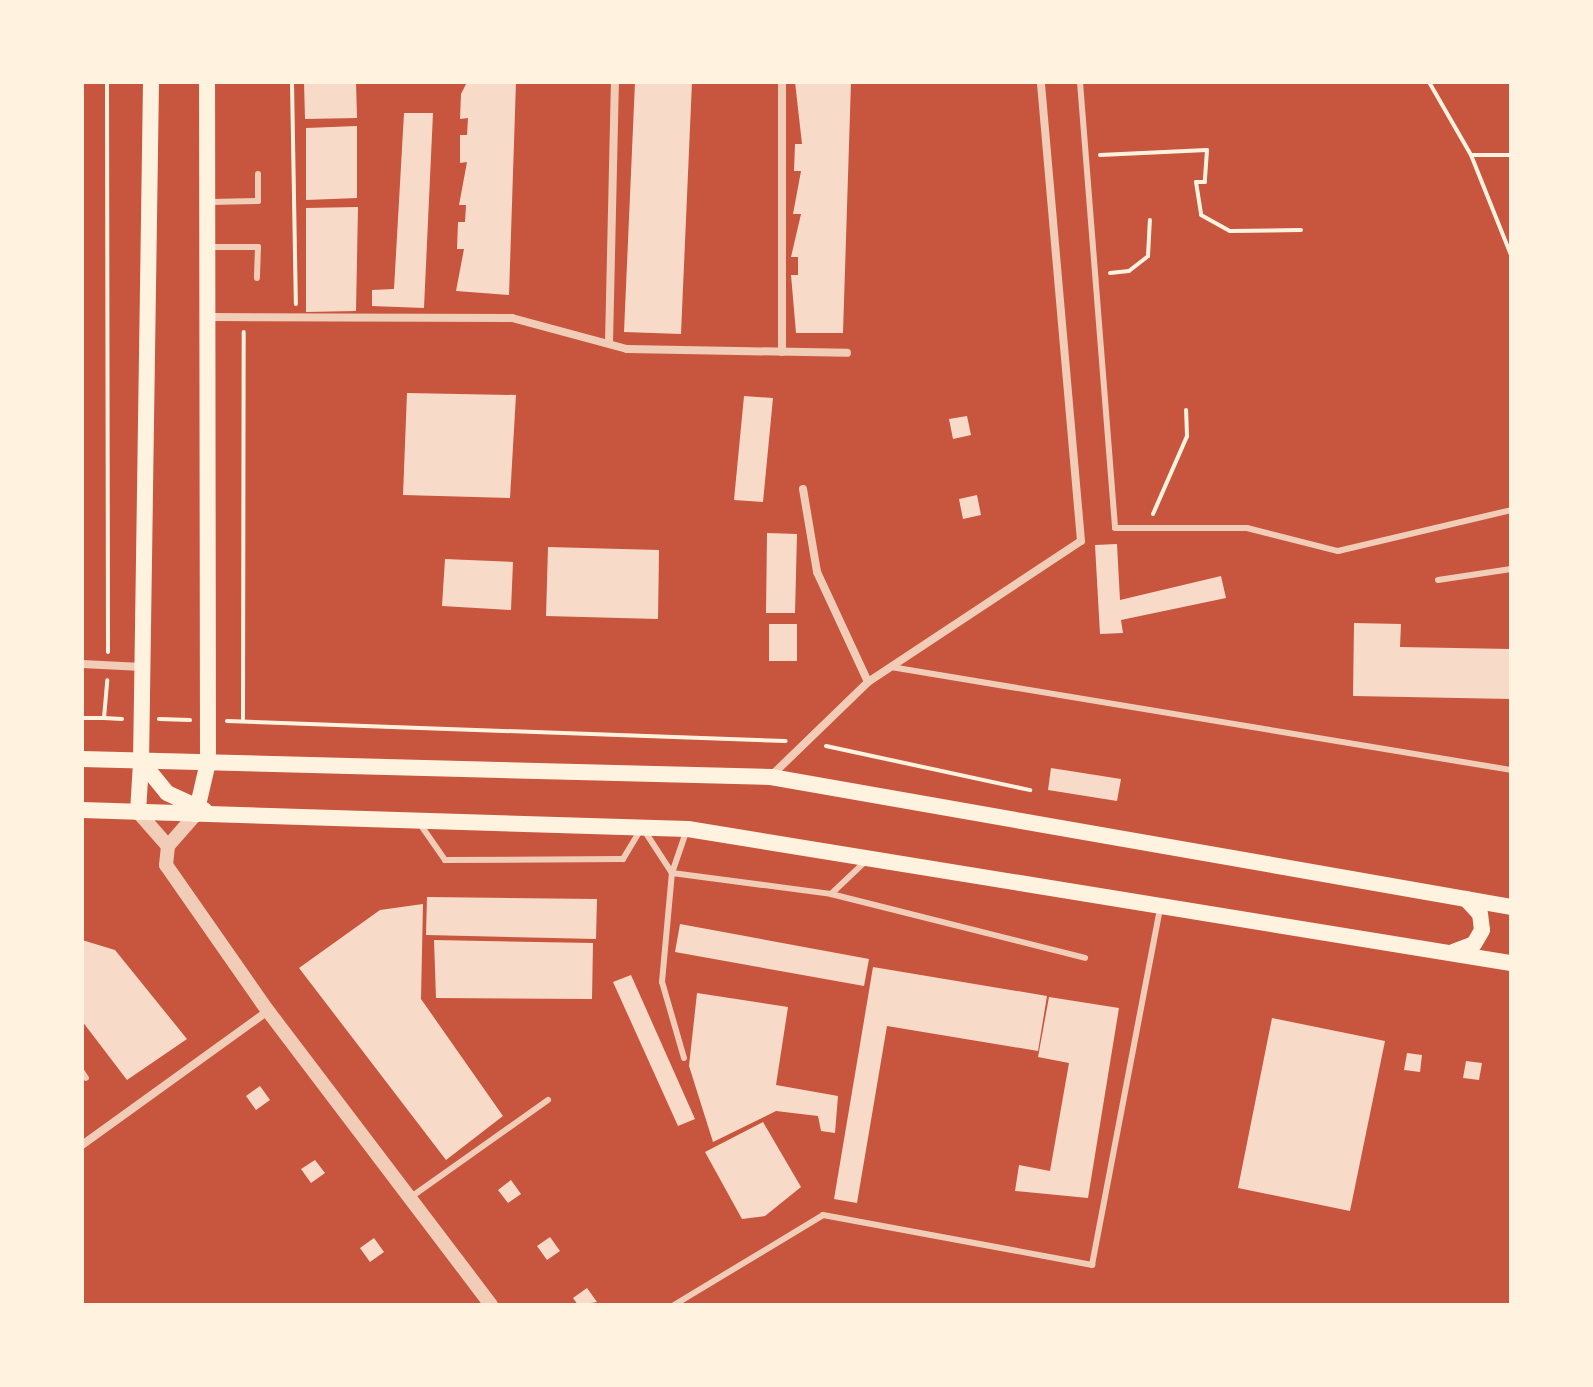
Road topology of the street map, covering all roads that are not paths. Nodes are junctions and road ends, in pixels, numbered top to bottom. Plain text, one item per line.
1 (151, 82) edge
2 (207, 82) edge
3 (615, 82) edge
4 (782, 82) edge
5 (1041, 82) edge
6 (1080, 82) edge
7 (258, 174) dead end
8 (210, 202) junction
9 (210, 247) junction
10 (257, 278) dead end
11 (211, 317) junction
12 (609, 343) junction
13 (782, 352) junction
14 (847, 353) dead end
15 (803, 489) dead end
16 (1511, 510) edge
17 (1511, 569) edge
18 (1438, 580) dead end
19 (82, 664) edge
20 (143, 667) junction
21 (890, 667) junction
22 (868, 682) junction
23 (82, 759) edge
24 (141, 761) junction
25 (208, 762) junction
26 (1511, 770) edge
27 (771, 777) junction
28 (82, 810) edge
29 (197, 811) junction
30 (138, 812) junction
31 (418, 821) junction
32 (642, 827) junction
33 (688, 829) junction
34 (168, 846) junction
35 (872, 855) junction
36 (672, 873) junction
37 (831, 894) junction
38 (1463, 898) junction
39 (1161, 901) junction
40 (1511, 907) edge
41 (1452, 952) junction
42 (1085, 958) dead end
43 (1511, 963) edge
44 (268, 1011) junction
45 (684, 1058) dead end
46 (548, 1100) dead end
47 (82, 1145) edge
48 (410, 1198) junction
49 (491, 1305) edge
50 (674, 1305) edge

1 - 20 main road
2 - 8 main road
3 - 12 street
4 - 13 street
5 - 21 street
6 - 16 lane
7 - 8 lane
8 - 9 main road
9 - 10 lane
9 - 11 main road
11 - 12 street
11 - 25 main road
12 - 13 street
13 - 14 street
15 - 22 street
17 - 18 lane
19 - 20 street
20 - 24 main road
21 - 22 street
21 - 26 lane
22 - 27 street
23 - 24 main road
24 - 25 main road
24 - 29 main road
24 - 30 main road
25 - 27 main road
25 - 29 main road
27 - 38 main road
28 - 30 main road
29 - 30 main road
29 - 31 main road
29 - 34 street
30 - 34 street
31 - 32 main road
31 - 32 lane
32 - 33 main road
32 - 36 lane
33 - 35 main road
33 - 36 lane
34 - 44 street
35 - 37 lane
35 - 39 main road
36 - 37 lane
36 - 45 lane
37 - 42 lane
38 - 40 main road
38 - 41 main road
39 - 41 main road
39 - 50 lane
41 - 43 main road
44 - 47 street
44 - 48 street
46 - 48 lane
48 - 49 street

